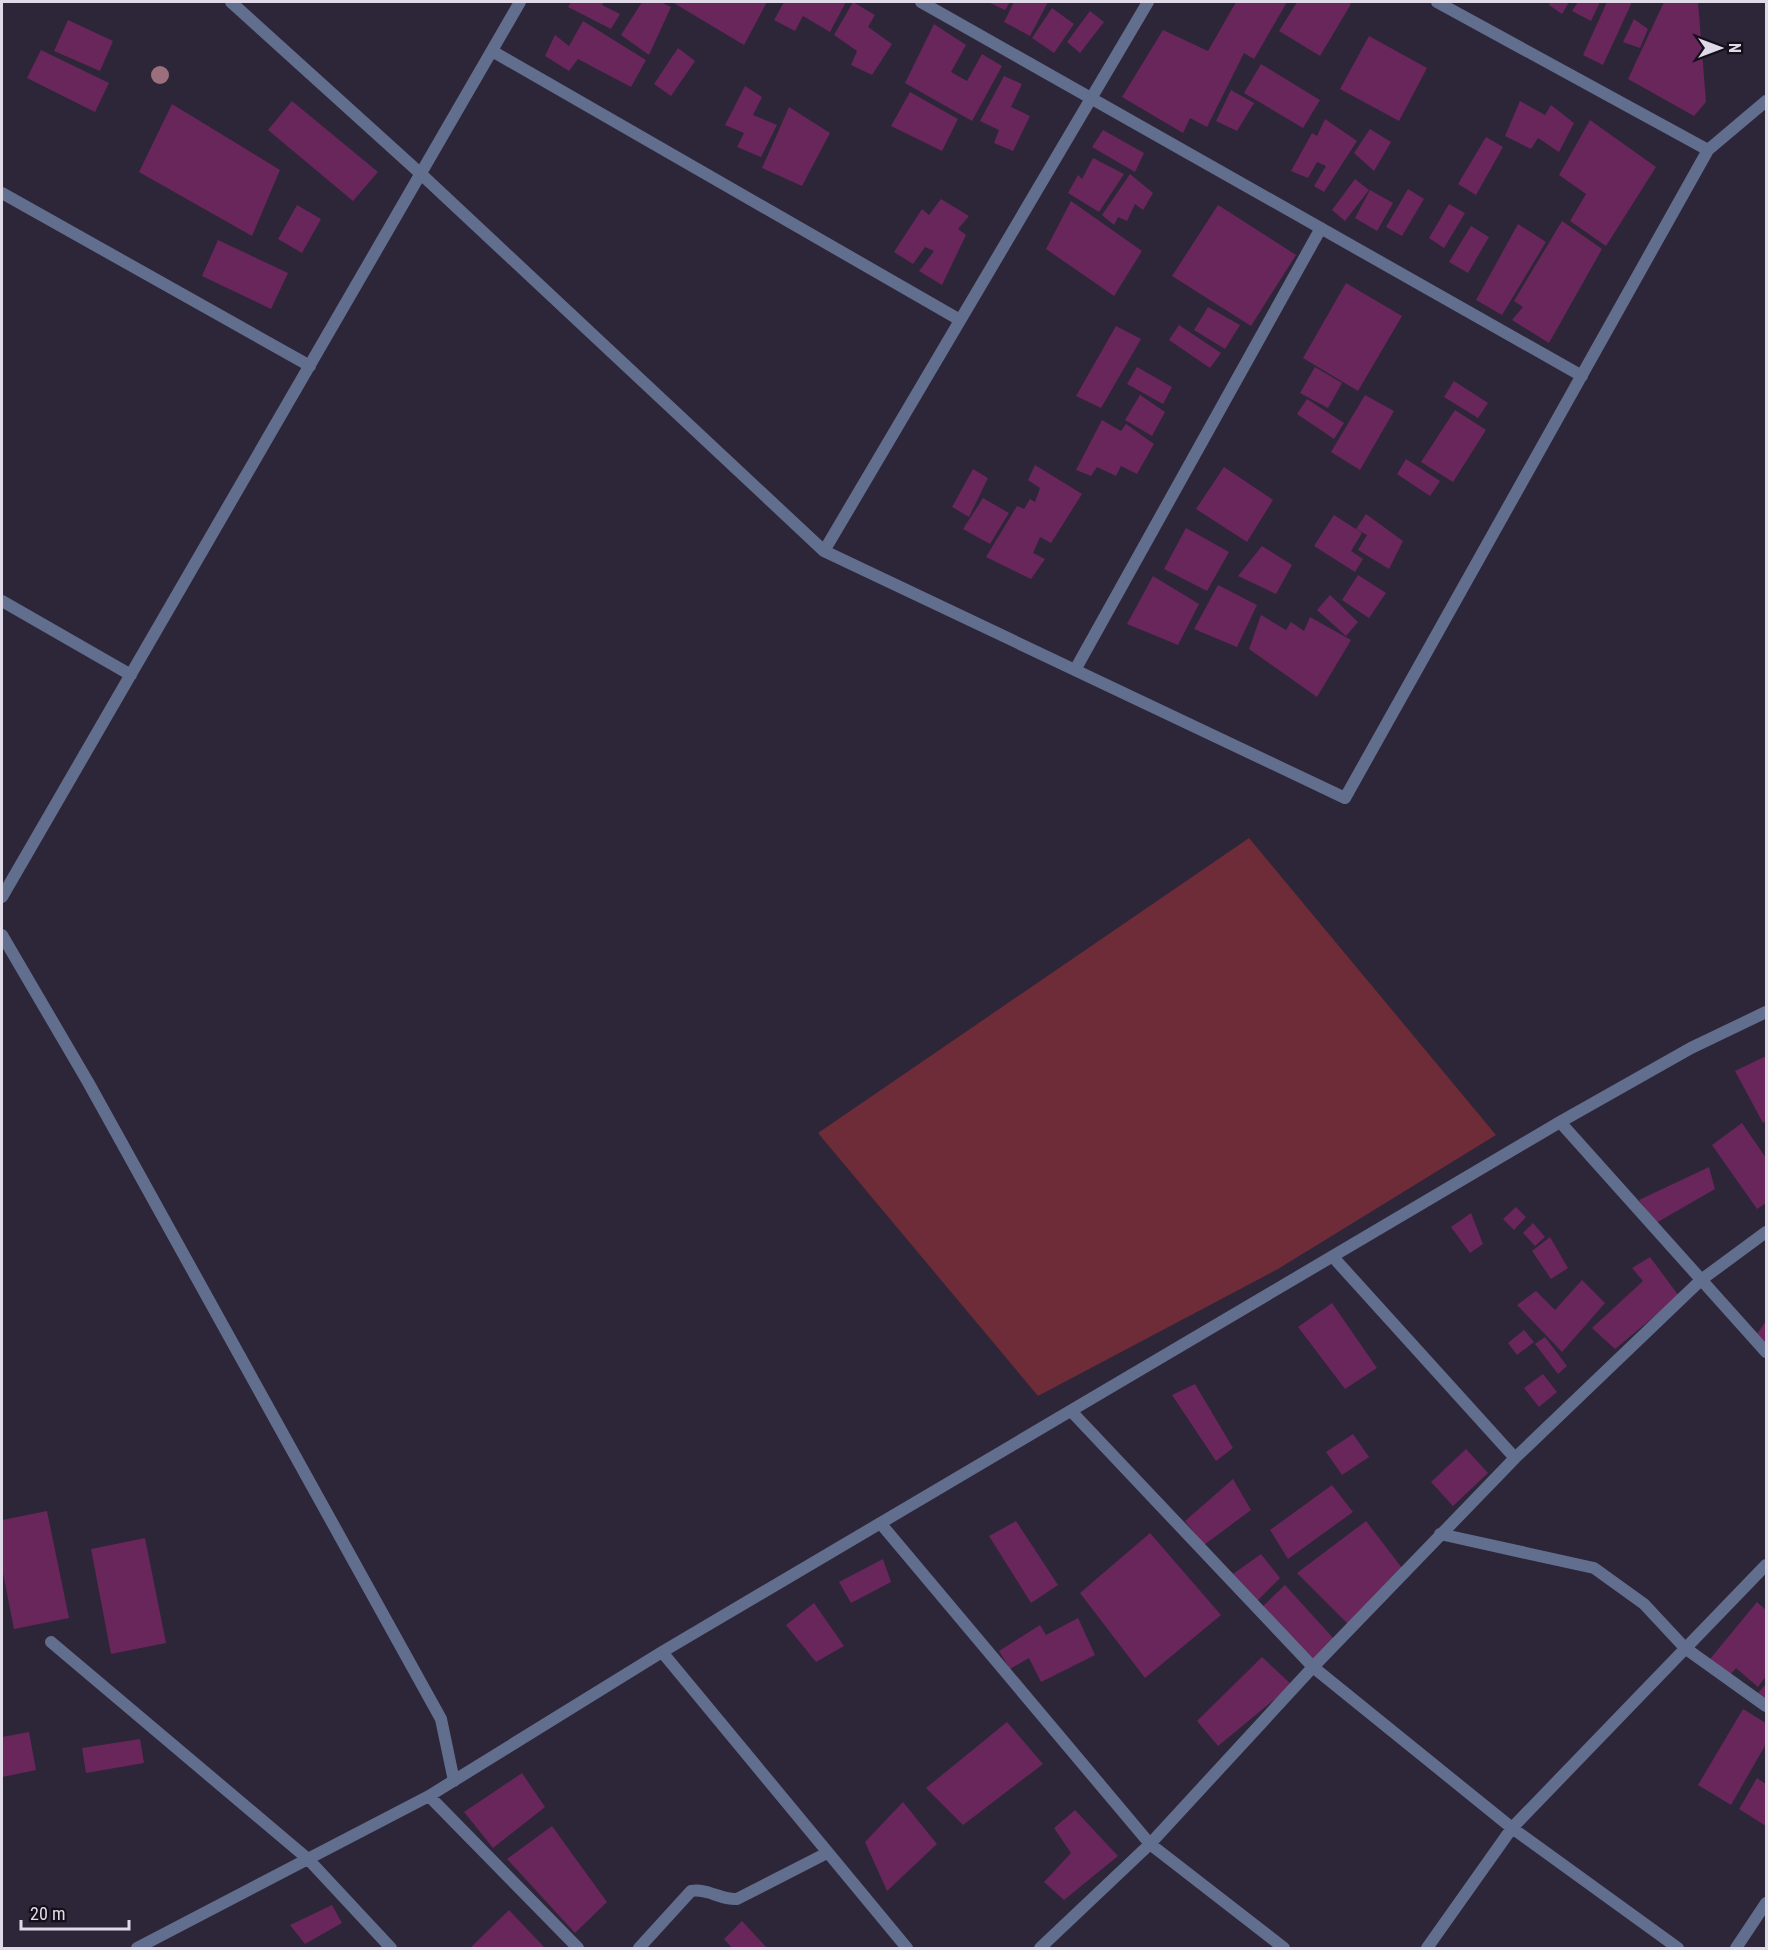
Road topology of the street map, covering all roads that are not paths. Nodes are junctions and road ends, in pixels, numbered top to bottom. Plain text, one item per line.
1 (231, 2) edge
2 (520, 2) edge
3 (921, 2) edge
4 (1148, 2) edge
5 (1437, 2) edge
6 (492, 51) junction
7 (1091, 98) junction
8 (1767, 101) edge
9 (1708, 150) junction
10 (421, 174) junction
11 (2, 193) edge
12 (1321, 228) junction
13 (960, 320) junction
14 (310, 366) junction
15 (1582, 376) junction
16 (824, 551) junction
17 (2, 601) edge
18 (1075, 670) junction
19 (130, 675) junction
20 (2, 897) edge
21 (2, 935) edge
22 (1767, 1011) edge
23 (1560, 1122) junction
24 (1767, 1232) edge
25 (1333, 1257) junction
26 (1701, 1280) junction
27 (1767, 1352) edge
28 (1071, 1411) junction
29 (1515, 1458) junction
30 (881, 1524) junction
31 (1440, 1534) junction
32 (1767, 1565) edge
33 (51, 1642) dead end
34 (1685, 1648) junction
35 (662, 1652) junction
36 (1313, 1667) junction
37 (1767, 1706) edge
38 (454, 1781) junction
39 (429, 1796) junction
40 (1512, 1828) junction
41 (1150, 1844) junction
42 (827, 1852) junction
43 (308, 1859) junction
44 (1767, 1903) edge
45 (137, 1948) edge
46 (391, 1948) edge
47 (578, 1948) edge
48 (639, 1948) edge
49 (907, 1948) edge
50 (1040, 1948) edge
51 (1284, 1948) edge
52 (1426, 1948) edge
53 (1678, 1948) edge
54 (1736, 1948) edge

1 - 10 street
2 - 6 street
3 - 7 street
4 - 7 street
5 - 9 street
6 - 10 street
6 - 13 street
7 - 12 street
7 - 13 street
8 - 9 street
9 - 15 street
10 - 14 street
10 - 16 street
11 - 14 street
12 - 15 street
12 - 18 street
13 - 16 street
14 - 19 street
15 - 18 street
16 - 18 street
17 - 19 street
19 - 20 street
21 - 38 street
22 - 23 street
23 - 25 street
23 - 26 street
24 - 26 street
25 - 28 street
25 - 29 street
26 - 27 street
26 - 29 street
28 - 30 street
28 - 36 street
29 - 31 street
30 - 35 street
30 - 41 street
31 - 34 street
31 - 36 street
32 - 34 street
33 - 43 street
34 - 37 street
34 - 40 street
35 - 38 street
35 - 42 street
36 - 40 street
36 - 41 street
38 - 39 street
39 - 43 street
39 - 47 street
40 - 52 street
40 - 53 street
41 - 50 street
41 - 51 street
42 - 48 street
42 - 49 street
43 - 45 street
43 - 46 street
44 - 54 street

